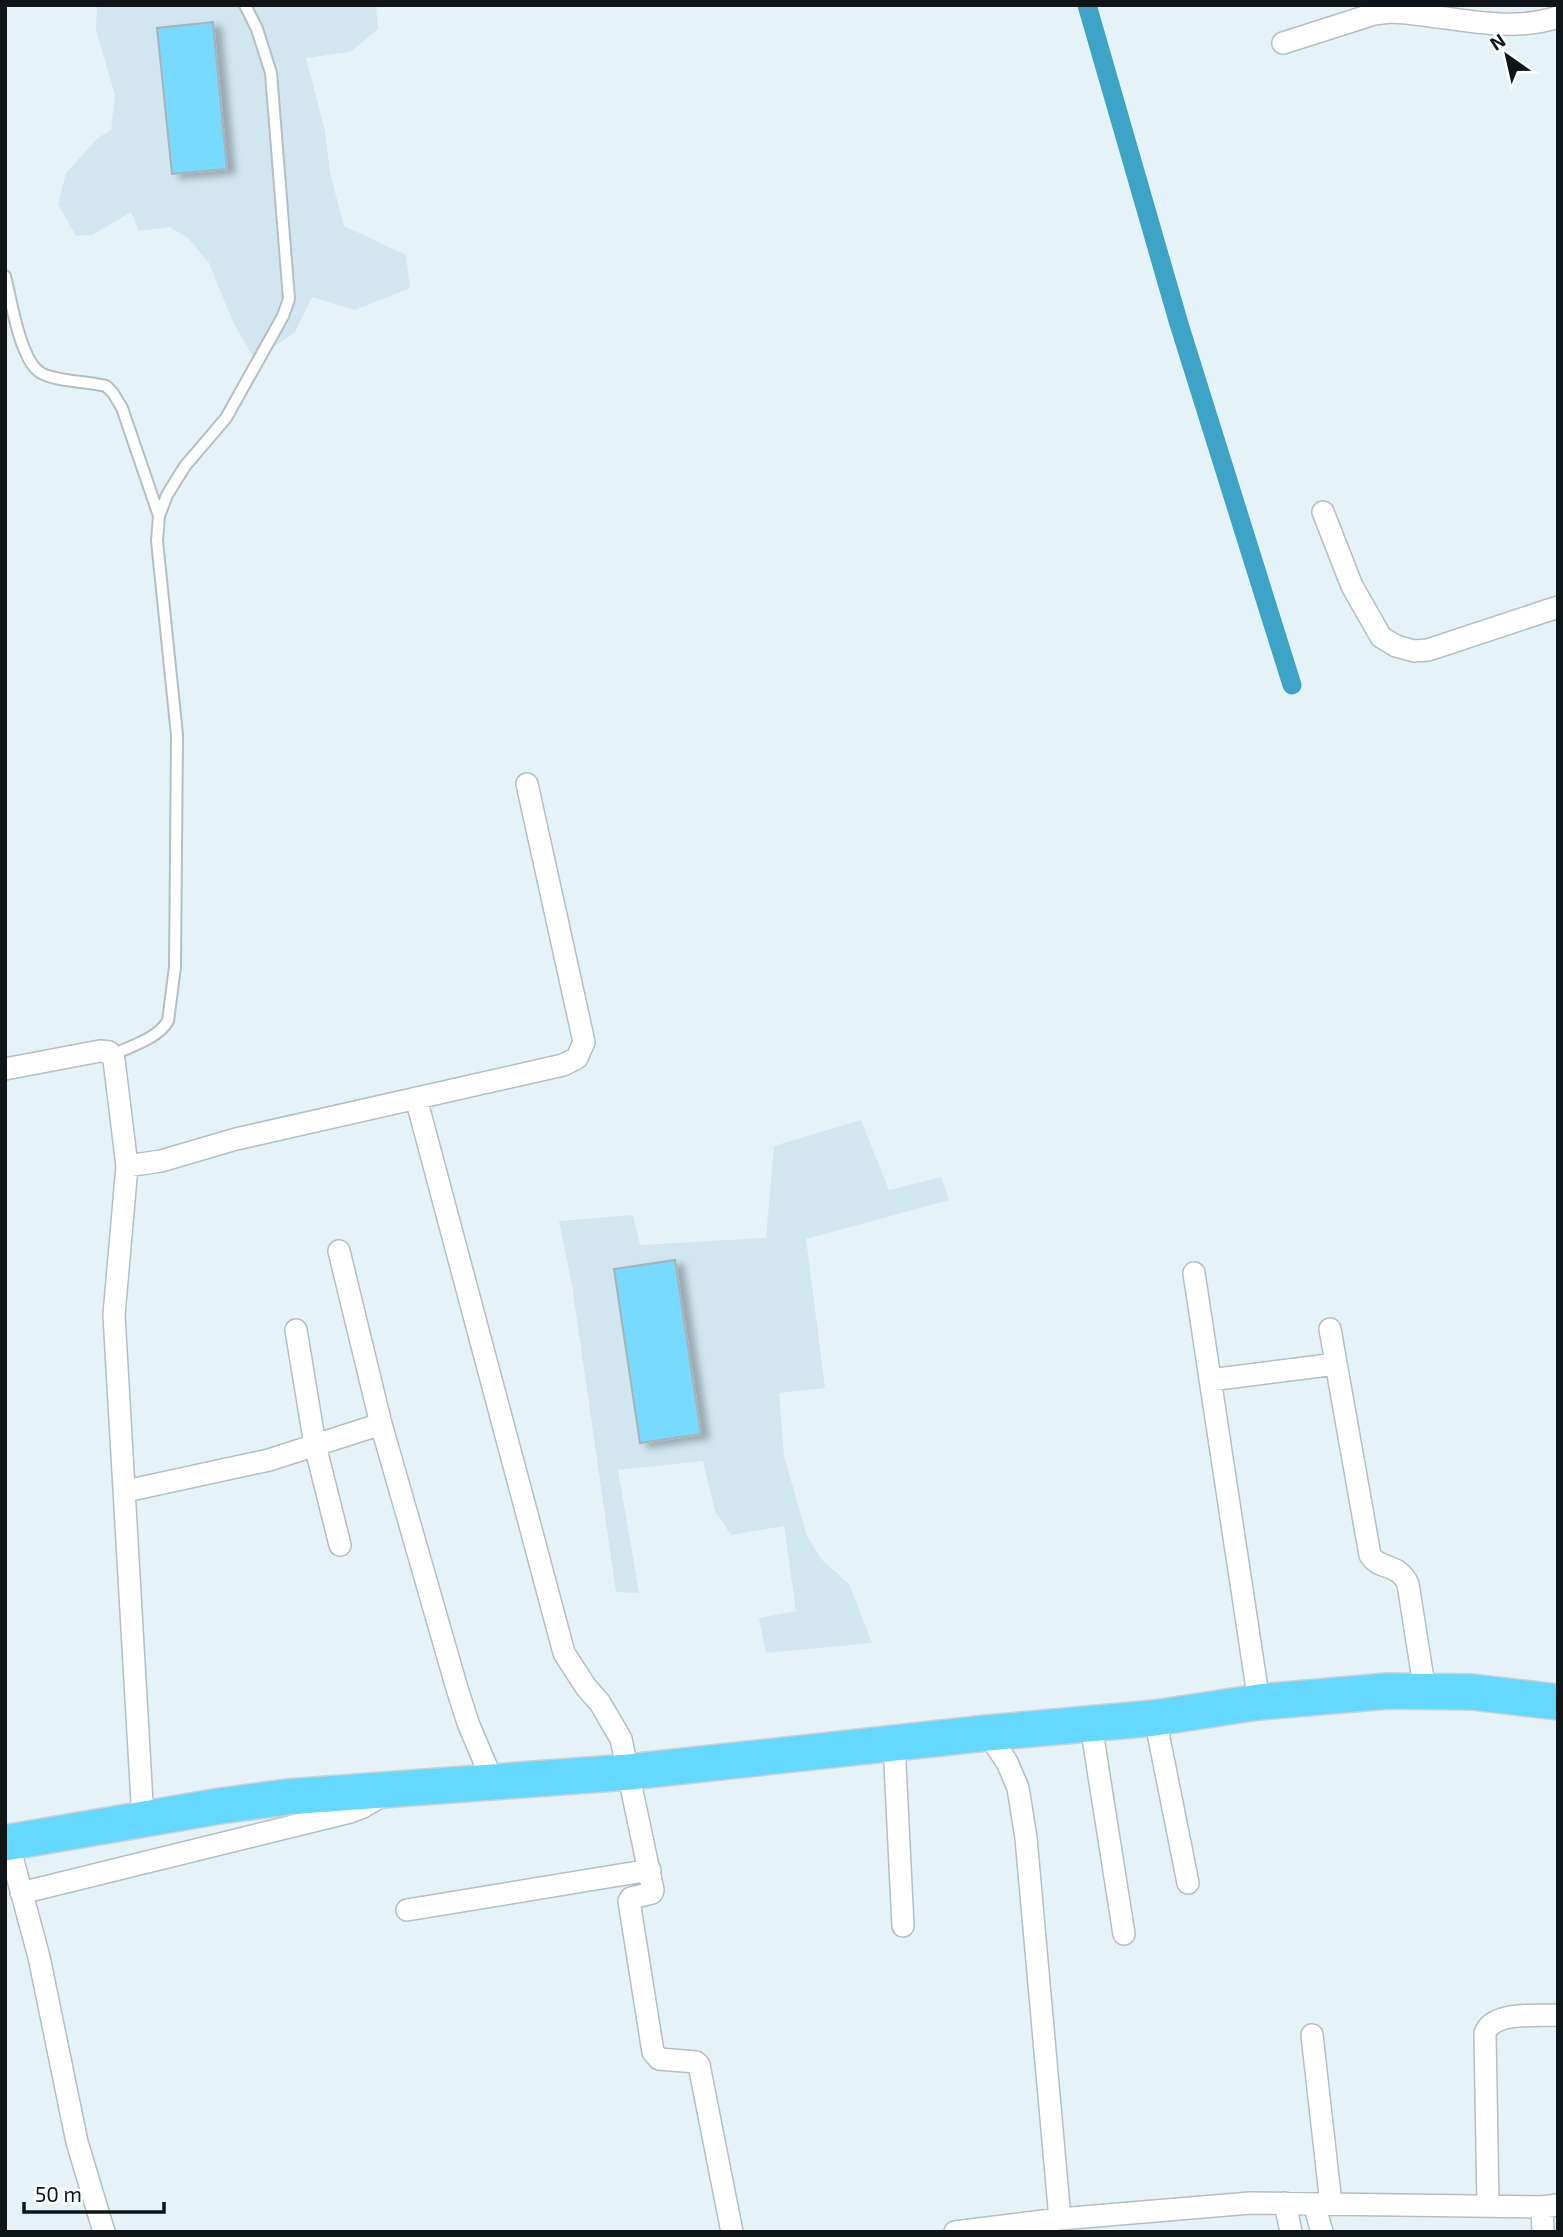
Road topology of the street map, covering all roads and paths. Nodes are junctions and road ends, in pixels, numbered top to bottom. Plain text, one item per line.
1 (245, 5) edge
2 (1558, 17) edge
3 (1283, 43) dead end
4 (5, 276) edge
5 (1322, 512) dead end
6 (159, 516) junction
7 (1558, 607) edge
8 (527, 784) dead end
9 (112, 1055) junction
10 (5, 1069) edge
11 (416, 1098) junction
12 (127, 1166) junction
13 (339, 1251) dead end
14 (1194, 1273) dead end
15 (1330, 1329) dead end
16 (296, 1331) dead end
17 (1336, 1364) junction
18 (1210, 1380) junction
19 (381, 1424) junction
20 (315, 1445) junction
21 (126, 1491) junction
22 (340, 1545) dead end
23 (1425, 1692) junction
24 (1259, 1702) junction
25 (1558, 1702) edge
26 (1155, 1718) junction
27 (1091, 1725) junction
28 (987, 1733) junction
29 (894, 1744) junction
30 (629, 1772) junction
31 (493, 1782) junction
32 (392, 1788) junction
33 (143, 1820) junction
34 (7, 1843) edge
35 (650, 1870) junction
36 (1188, 1883) dead end
37 (21, 1893) junction
38 (407, 1910) dead end
39 (902, 1926) dead end
40 (1125, 1934) dead end
41 (1558, 2015) edge
42 (1312, 2035) dead end
43 (1285, 2203) junction
44 (1323, 2204) junction
45 (1488, 2206) junction
46 (1550, 2206) edge
47 (1060, 2219) junction
48 (104, 2232) edge
49 (732, 2232) edge
50 (955, 2232) edge
51 (1291, 2232) edge
52 (1322, 2232) edge
53 (1543, 2232) edge

1 - 6 lane
2 - 3 street
4 - 6 lane
5 - 7 street
6 - 9 lane
8 - 11 street
9 - 10 street
9 - 12 street
11 - 12 street
11 - 30 street
12 - 21 street
13 - 19 street
14 - 18 street
15 - 17 street
16 - 20 street
17 - 18 street
17 - 23 street
18 - 24 street
19 - 20 street
19 - 31 street
20 - 21 street
20 - 22 street
21 - 33 street
23 - 24 highway
23 - 25 highway
24 - 26 highway
26 - 27 highway
26 - 36 street
27 - 28 highway
27 - 40 street
28 - 29 highway
28 - 47 street
29 - 30 highway
29 - 39 street
30 - 31 highway
30 - 35 street
31 - 32 highway
32 - 33 highway
32 - 37 street
33 - 34 highway
34 - 37 street
35 - 38 street
35 - 49 street
37 - 48 street
41 - 45 street
42 - 44 street
43 - 44 street
43 - 47 street
43 - 51 street
44 - 45 street
44 - 52 street
45 - 46 street
46 - 53 street
47 - 50 street

